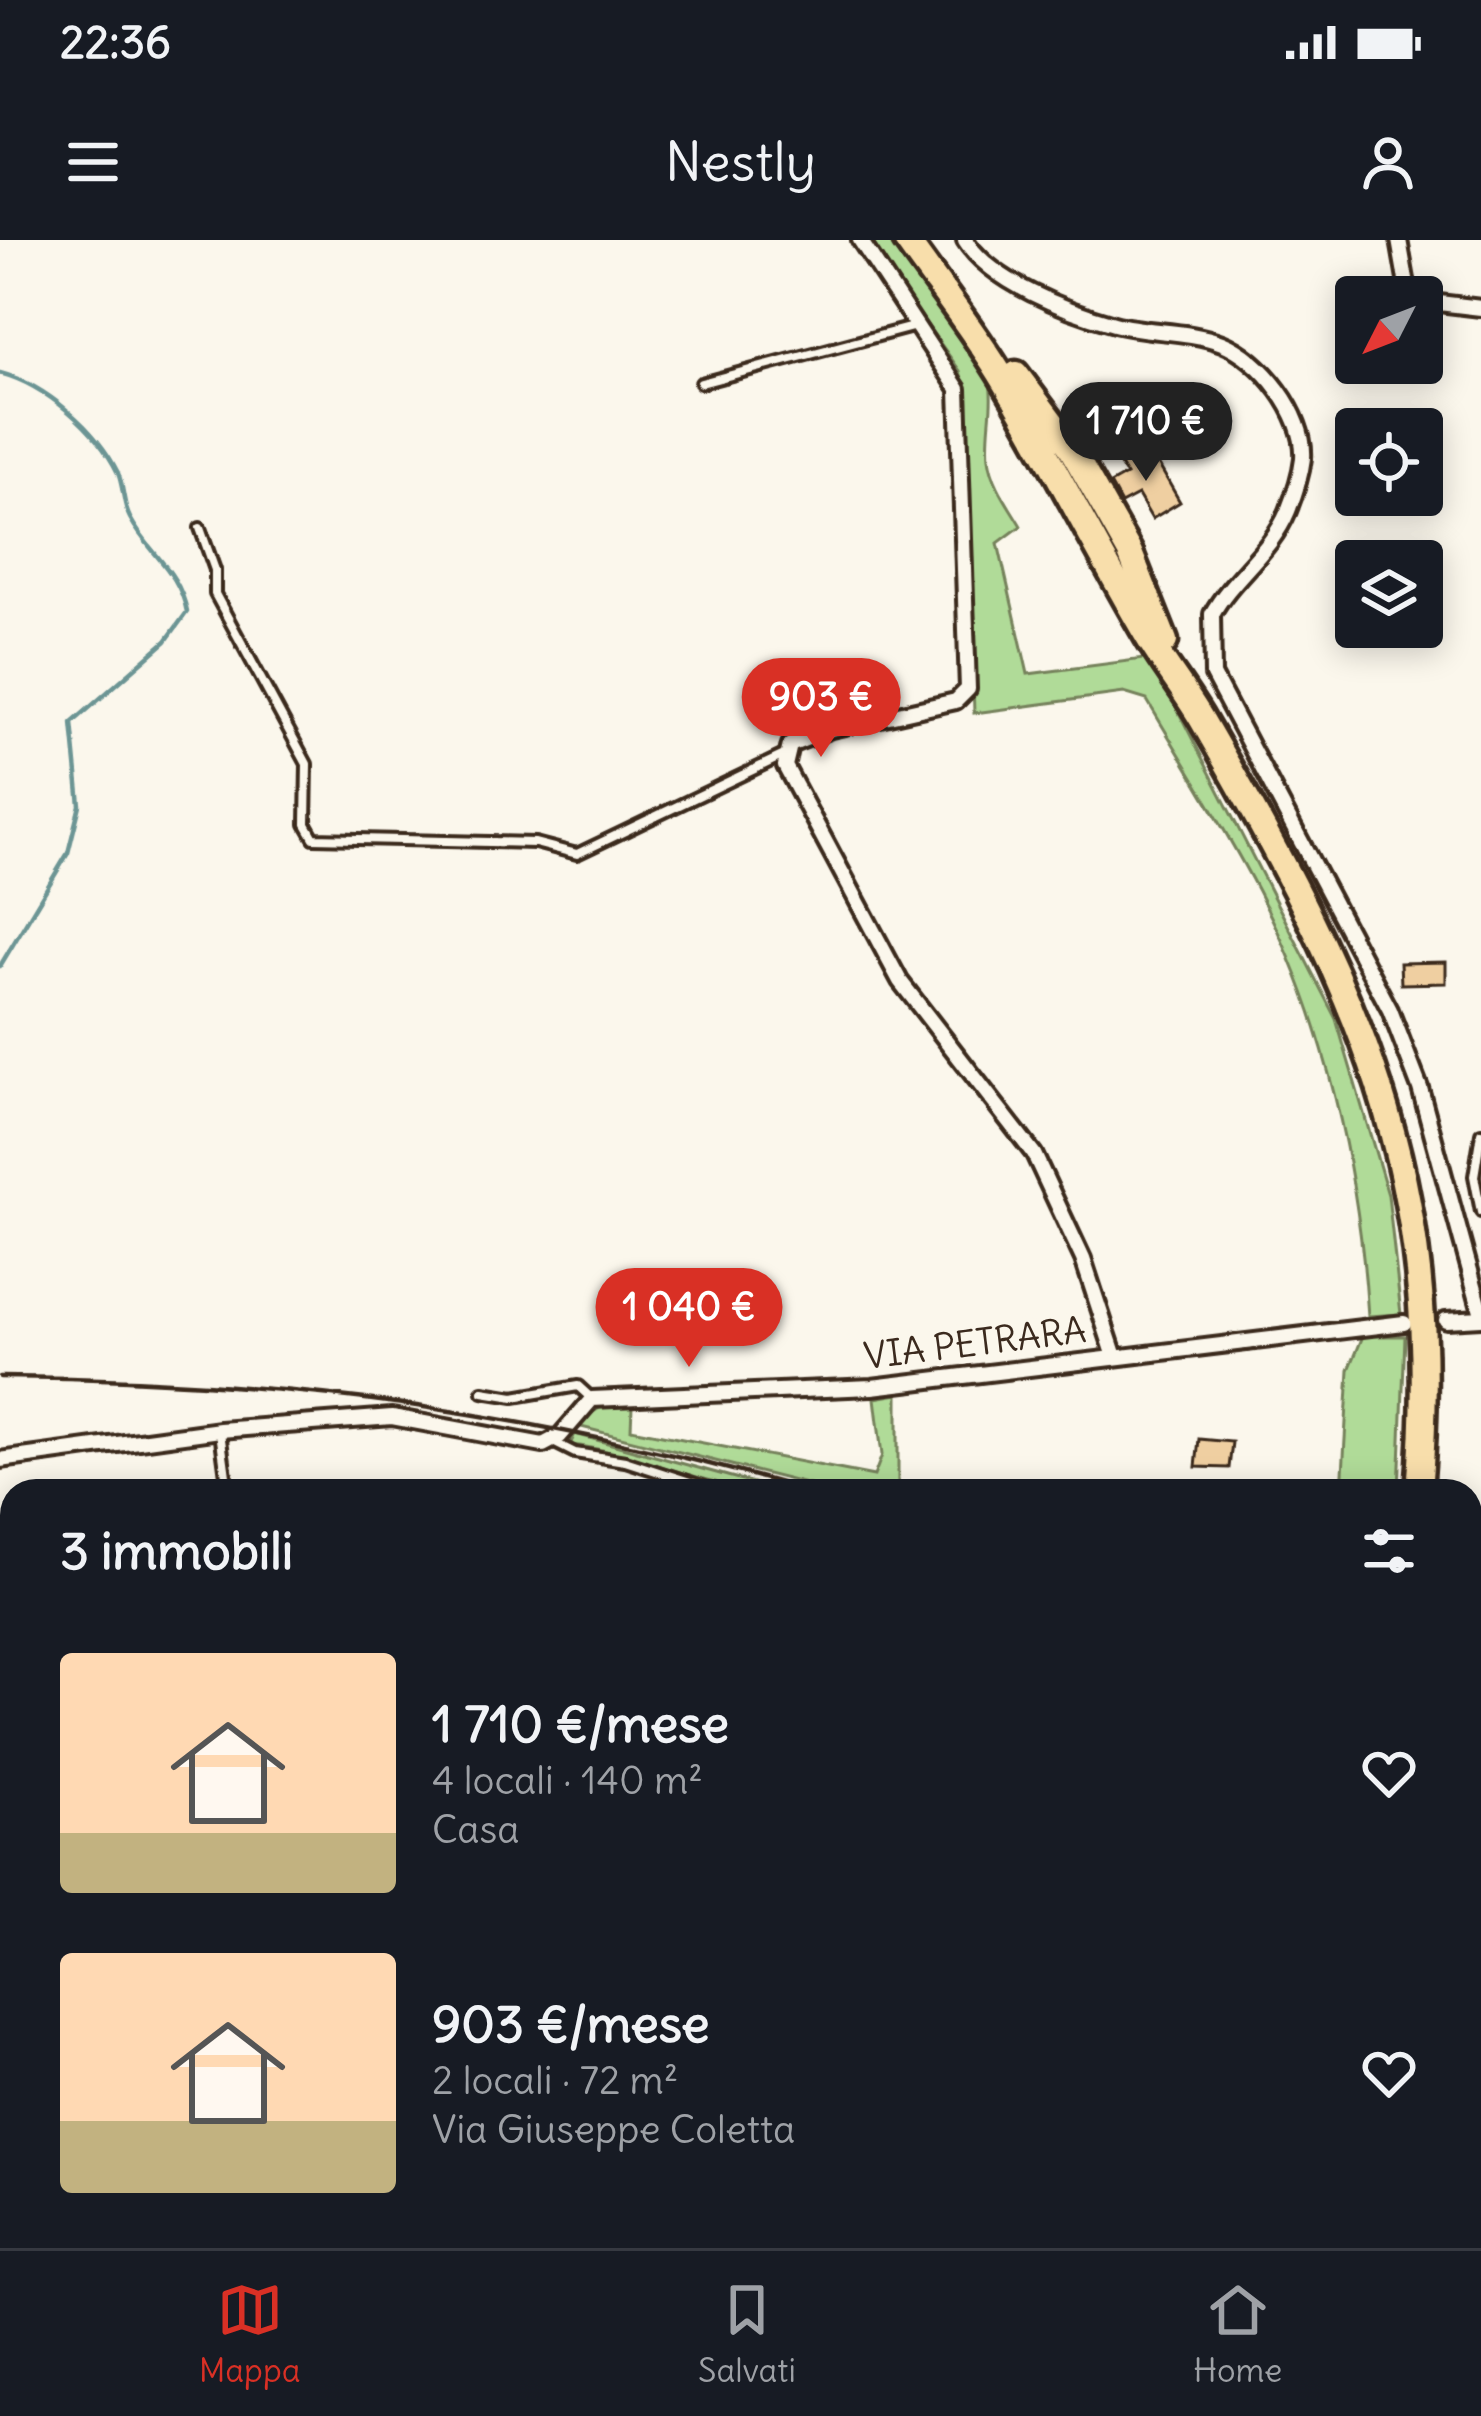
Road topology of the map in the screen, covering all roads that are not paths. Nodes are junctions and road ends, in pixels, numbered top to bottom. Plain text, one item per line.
1 (860, 240) edge
2 (906, 240) edge
3 (922, 240) edge
4 (964, 240) edge
5 (1399, 240) edge
6 (1405, 276) edge
7 (1443, 303) edge
8 (1481, 308) edge
9 (917, 326) junction
10 (701, 383) dead end
11 (200, 528) dead end
12 (1198, 714) junction
13 (784, 755) junction
14 (1481, 1132) edge
15 (1481, 1212) edge
16 (1481, 1314) edge
17 (1446, 1321) dead end
18 (1403, 1322) dead end
19 (1115, 1358) junction
20 (483, 1392) dead end
21 (592, 1399) junction
22 (220, 1430) junction
23 (554, 1442) junction
24 (0, 1460) edge
25 (226, 1479) edge
26 (681, 1479) edge
27 (1419, 1479) edge

1 - 9 street
2 - 12 highway
3 - 12 highway
4 - 16 street
5 - 6 street
7 - 8 street
9 - 10 lane
9 - 13 street
11 - 13 lane
12 - 27 highway
13 - 19 street
14 - 15 lane
16 - 17 street
18 - 19 street, VIA PETRARA
19 - 21 street, VIA PETRARA
20 - 21 lane
21 - 23 street
22 - 23 street
22 - 24 street
22 - 25 lane
23 - 26 lane

